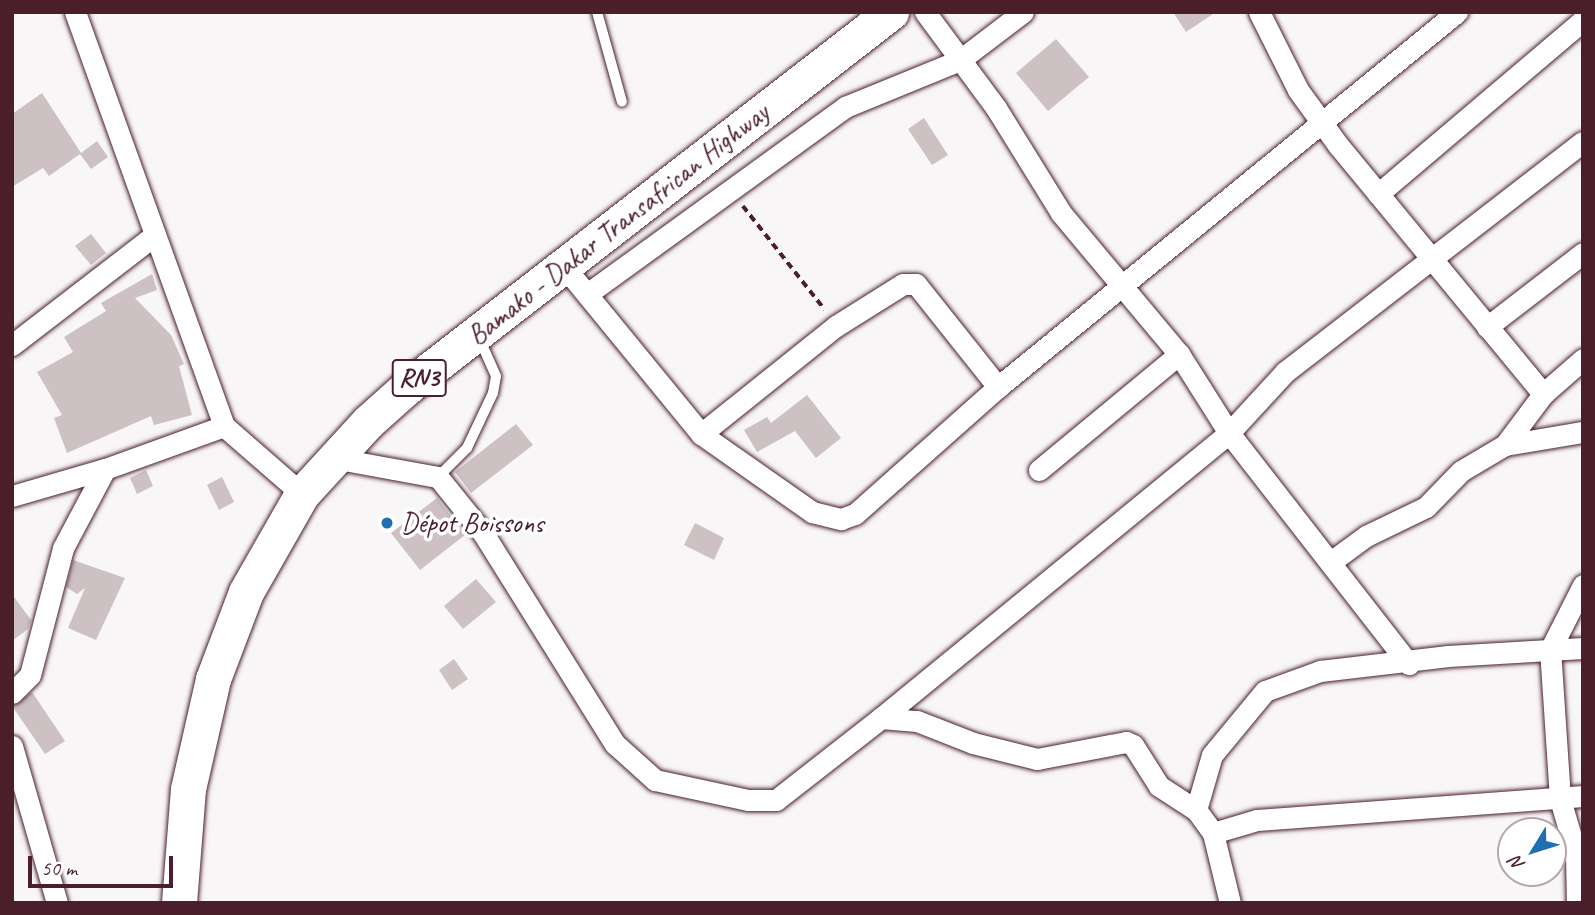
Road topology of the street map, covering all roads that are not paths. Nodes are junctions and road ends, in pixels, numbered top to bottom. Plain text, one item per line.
1 (75, 12) edge
2 (597, 12) edge
3 (891, 12) edge
4 (925, 12) edge
5 (1023, 12) edge
6 (1259, 12) edge
7 (1457, 12) edge
8 (1583, 20) edge
9 (960, 60) junction
10 (622, 103) dead end
11 (1324, 125) junction
12 (1583, 142) edge
13 (1378, 194) junction
14 (155, 235) junction
15 (1583, 253) edge
16 (1429, 260) junction
17 (562, 264) junction
18 (1118, 287) junction
19 (587, 294) junction
20 (1487, 327) junction
21 (477, 334) junction
22 (12, 345) edge
23 (1179, 354) junction
24 (1583, 359) edge
25 (998, 387) junction
26 (1543, 394) junction
27 (224, 426) junction
28 (1583, 432) edge
29 (1229, 433) junction
30 (701, 434) junction
31 (1505, 444) junction
32 (333, 458) junction
33 (105, 469) junction
34 (1039, 470) dead end
35 (438, 478) junction
36 (302, 494) junction
37 (12, 496) edge
38 (1332, 561) junction
39 (1583, 585) edge
40 (1583, 648) edge
41 (1550, 650) junction
42 (1409, 664) junction
43 (12, 693) edge
44 (881, 718) junction
45 (12, 746) edge
46 (1583, 796) edge
47 (1560, 799) junction
48 (1196, 810) junction
49 (1213, 833) junction
50 (57, 903) edge
51 (179, 903) edge
52 (1230, 903) edge
53 (1577, 903) edge

1 - 14 street
2 - 10 lane
3 - 17 highway, Bamako - Dakar Transafrican Highway / RN3
4 - 9 street
5 - 9 street
6 - 11 street
7 - 11 street
8 - 13 street
9 - 18 street
9 - 19 street
11 - 13 street
11 - 18 street
12 - 16 street
13 - 16 street
14 - 22 street
14 - 27 street
15 - 20 street
16 - 20 street
16 - 29 street
17 - 19 street
17 - 21 highway, Bamako - Dakar Transafrican Highway / RN3
18 - 23 street
18 - 25 street
19 - 30 street
20 - 26 street
21 - 32 highway, Bamako - Dakar Transafrican Highway / RN3
21 - 35 lane
23 - 29 street
23 - 34 street
24 - 26 street
25 - 30 street
25 - 30 street
26 - 31 street
27 - 33 street
27 - 36 street
28 - 31 street
29 - 38 street
29 - 44 street
31 - 38 street
32 - 35 street
32 - 36 highway, Bamako - Dakar Transafrican Highway / RN3
33 - 37 street
33 - 43 street
35 - 44 street
36 - 51 highway, Bamako - Dakar Transafrican Highway / RN3
38 - 42 street
39 - 41 street
40 - 41 street
41 - 42 street
41 - 47 street
42 - 48 street
44 - 48 street
45 - 50 street
46 - 47 street
47 - 49 street
47 - 53 street
48 - 49 street
49 - 52 street

